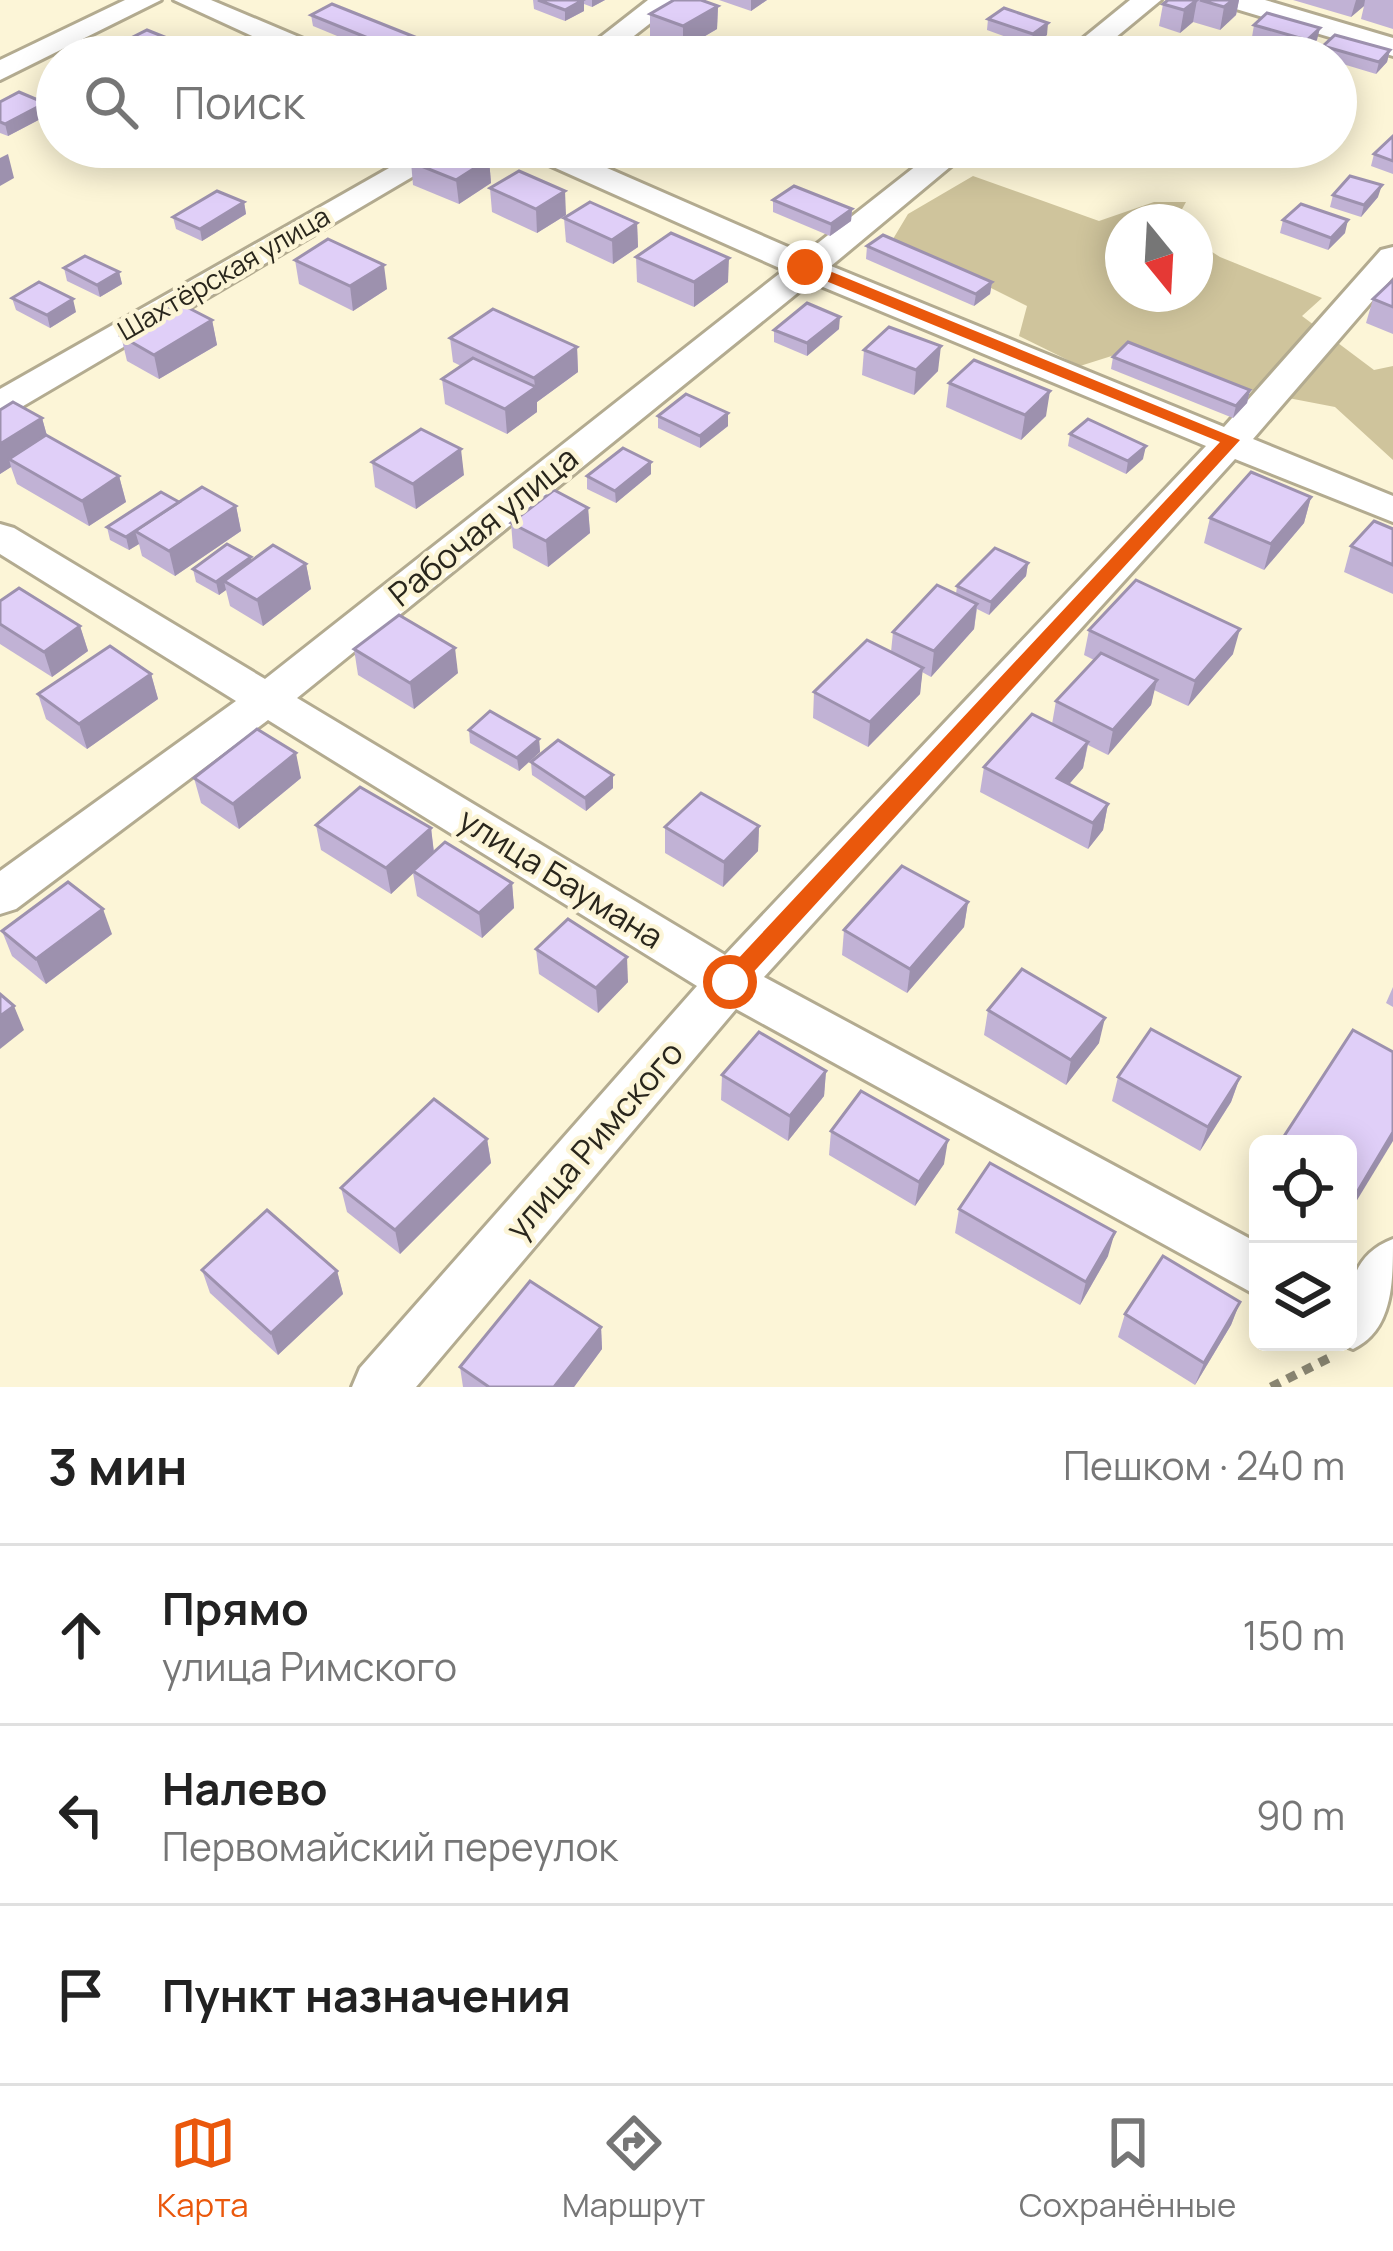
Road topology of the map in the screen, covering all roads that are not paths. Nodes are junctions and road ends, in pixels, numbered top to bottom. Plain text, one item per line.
1 (147, 0) edge
2 (188, 0) edge
3 (667, 0) edge
4 (1147, 0) edge
5 (1236, 0) edge
6 (72, 36) edge
7 (273, 36) edge
8 (618, 36) edge
9 (1101, 36) edge
10 (1356, 36) edge
11 (1357, 36) edge
12 (1393, 47) edge
13 (36, 54) edge
14 (0, 71) edge
15 (411, 168) edge
16 (581, 168) edge
17 (931, 168) edge
18 (1393, 257) edge
19 (805, 267) junction
20 (0, 404) edge
21 (1232, 440) junction
22 (1393, 510) edge
23 (0, 536) edge
24 (269, 698) junction
25 (0, 896) edge
26 (730, 982) junction
27 (1393, 1264) edge
28 (1249, 1266) edge
29 (1357, 1314) edge
30 (380, 1387) edge

1 - 6 street
2 - 7 street
3 - 8 street
4 - 9 street
5 - 10 street
11 - 12 street
13 - 14 street
15 - 20 street, Шахтёрская улица
16 - 19 street
17 - 19 street, Рабочая улица
18 - 21 street, улица Римского
19 - 21 street
19 - 24 street, Рабочая улица
21 - 22 street
21 - 26 street, улица Римского
23 - 24 street, улица Баумана
24 - 25 street, Рабочая улица
24 - 26 street, улица Баумана
26 - 28 street, улица Баумана
26 - 30 street, улица Римского
27 - 29 street

